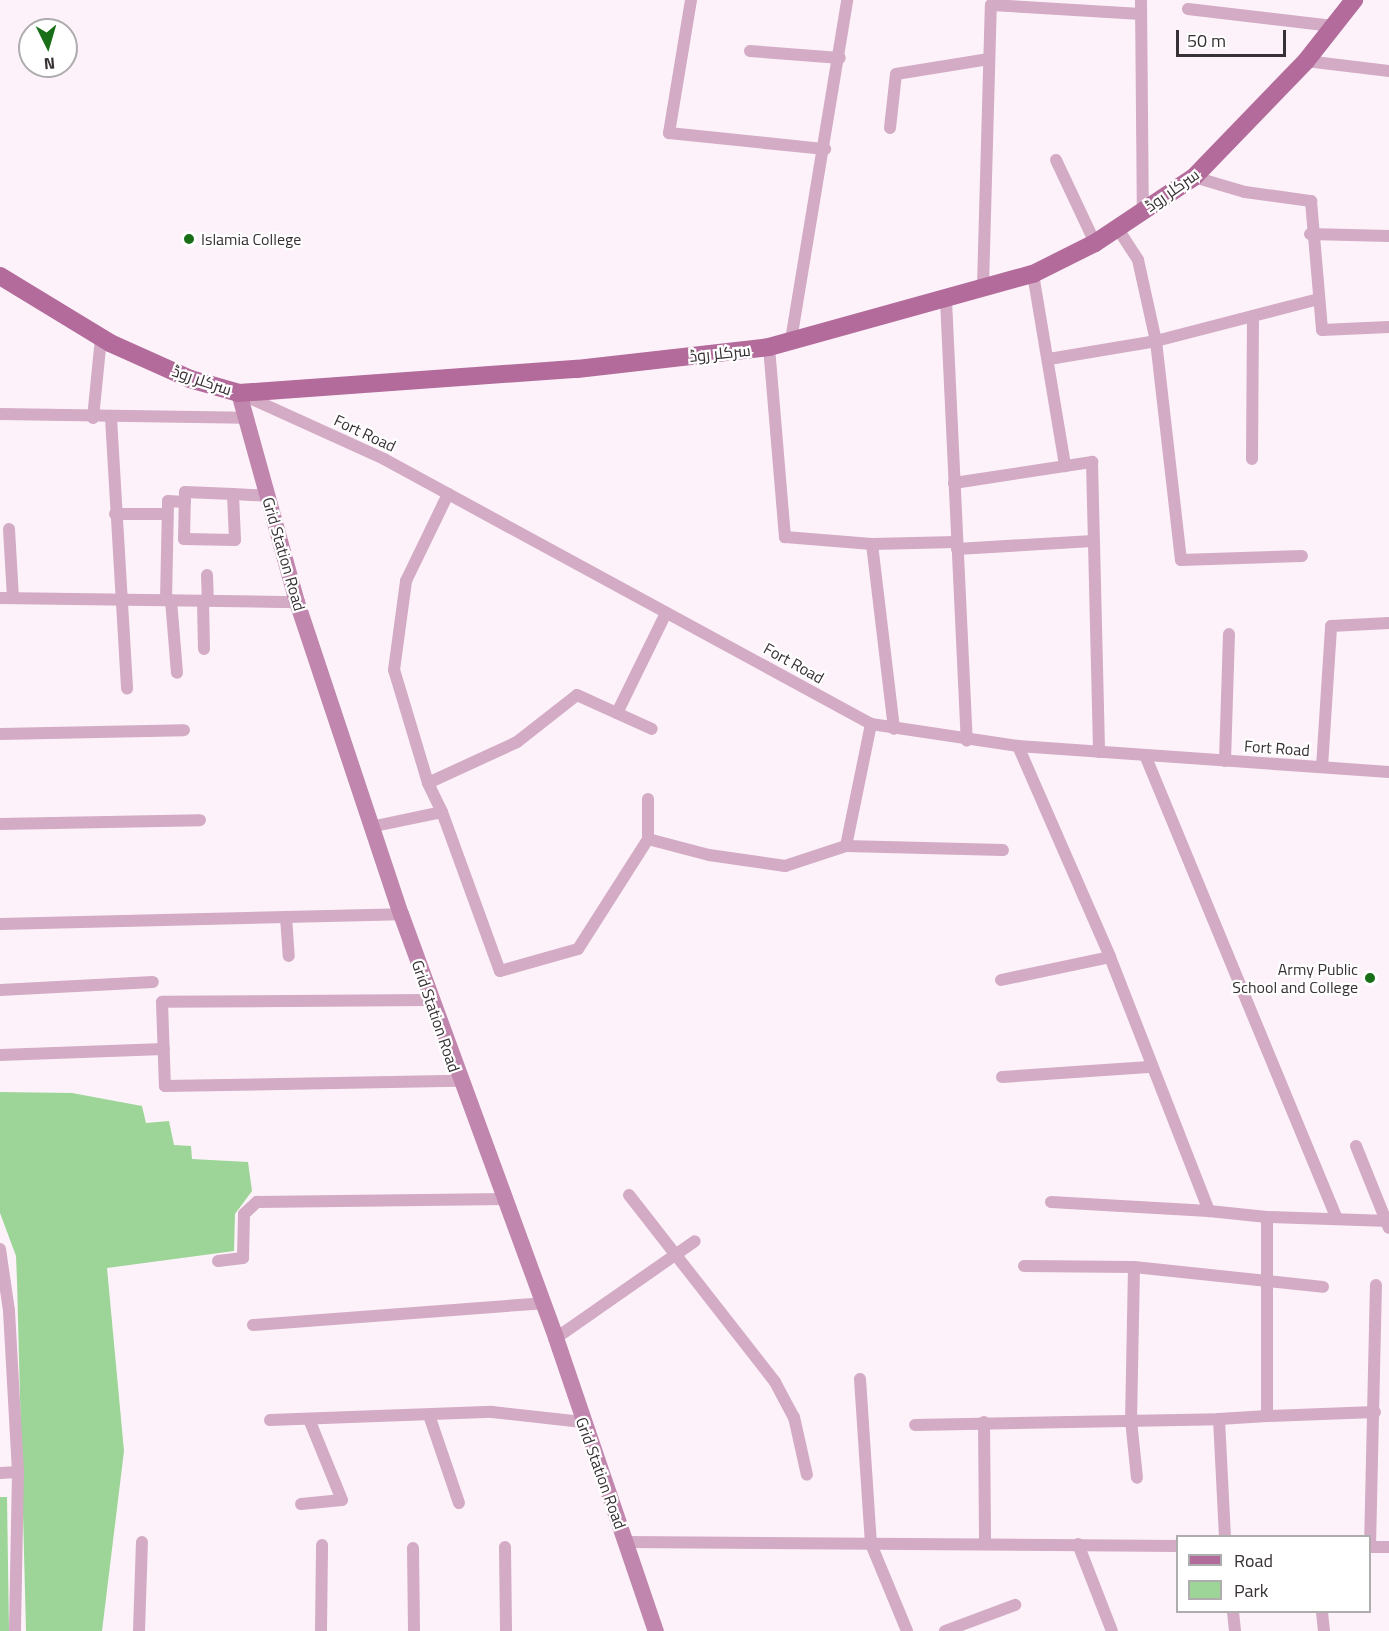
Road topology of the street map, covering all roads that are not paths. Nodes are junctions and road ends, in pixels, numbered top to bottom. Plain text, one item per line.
1 (691, 0) edge
2 (847, 0) edge
3 (1141, 0) edge
4 (1354, 0) edge
5 (1022, 3) edge
6 (1188, 9) dead end
7 (1141, 14) junction
8 (1334, 26) junction
9 (750, 51) dead end
10 (840, 58) junction
11 (989, 59) junction
12 (1306, 61) junction
13 (1389, 71) edge
14 (890, 128) dead end
15 (825, 148) junction
16 (1056, 160) dead end
17 (1194, 177) junction
18 (1143, 210) junction
19 (1118, 229) junction
20 (1310, 234) junction
21 (1389, 236) edge
22 (1095, 243) junction
23 (1034, 274) junction
24 (0, 276) edge
25 (983, 286) junction
26 (1318, 299) junction
27 (946, 300) junction
28 (1253, 316) junction
29 (1389, 327) edge
30 (101, 338) junction
31 (792, 340) junction
32 (1156, 341) junction
33 (769, 347) junction
34 (1049, 358) junction
35 (239, 393) junction
36 (0, 414) edge
37 (93, 418) junction
38 (111, 418) junction
39 (244, 418) junction
40 (1252, 459) dead end
41 (1065, 466) junction
42 (954, 483) junction
43 (233, 494) junction
44 (448, 494) junction
45 (267, 496) junction
46 (185, 501) junction
47 (115, 514) junction
48 (167, 514) junction
49 (9, 529) dead end
50 (1093, 541) junction
51 (872, 544) junction
52 (957, 545) junction
53 (1302, 556) dead end
54 (207, 575) dead end
55 (6, 598) edge
56 (119, 600) junction
57 (169, 600) junction
58 (205, 601) junction
59 (297, 602) junction
60 (666, 613) junction
61 (1389, 623) edge
62 (1229, 634) dead end
63 (204, 649) dead end
64 (177, 673) dead end
65 (127, 689) dead end
66 (617, 713) junction
67 (872, 724) junction
68 (652, 729) dead end
69 (894, 729) junction
70 (184, 730) dead end
71 (0, 734) edge
72 (967, 740) junction
73 (1018, 746) junction
74 (1099, 752) junction
75 (1145, 755) junction
76 (1225, 761) junction
77 (1322, 767) junction
78 (1389, 772) edge
79 (429, 783) junction
80 (648, 799) dead end
81 (442, 812) junction
82 (200, 820) dead end
83 (0, 824) edge
84 (375, 826) junction
85 (648, 839) junction
86 (846, 846) junction
87 (1004, 850) dead end
88 (401, 914) junction
89 (286, 916) junction
90 (0, 924) edge
91 (289, 956) dead end
92 (1110, 957) junction
93 (1001, 980) dead end
94 (153, 981) dead end
95 (0, 990) edge
96 (430, 1000) junction
97 (164, 1049) junction
98 (0, 1055) edge
99 (1149, 1067) junction
100 (1002, 1077) dead end
101 (459, 1081) junction
102 (1356, 1146) dead end
103 (628, 1195) dead end
104 (506, 1199) junction
105 (1052, 1202) dead end
106 (1209, 1211) junction
107 (1267, 1217) junction
108 (1337, 1219) junction
109 (1388, 1224) edge
110 (695, 1241) dead end
111 (0, 1249) edge
112 (673, 1257) junction
113 (218, 1261) dead end
114 (1024, 1266) dead end
115 (1134, 1267) junction
116 (3, 1274) edge
117 (1270, 1282) junction
118 (1376, 1286) dead end
119 (1323, 1287) dead end
120 (543, 1303) junction
121 (253, 1324) dead end
122 (556, 1338) junction
123 (860, 1379) dead end
124 (6, 1397) edge
125 (1375, 1412) junction
126 (429, 1415) junction
127 (1267, 1416) junction
128 (309, 1419) junction
129 (1219, 1419) junction
130 (270, 1420) dead end
131 (1131, 1420) junction
132 (582, 1422) junction
133 (984, 1422) junction
134 (915, 1425) dead end
135 (18, 1472) junction
136 (0, 1473) edge
137 (807, 1475) dead end
138 (1137, 1478) dead end
139 (459, 1503) dead end
140 (301, 1504) dead end
141 (1225, 1535) edge
142 (1370, 1535) edge
143 (142, 1542) dead end
144 (627, 1542) junction
145 (871, 1544) junction
146 (985, 1544) junction
147 (1078, 1544) junction
148 (322, 1545) dead end
149 (1176, 1546) edge
150 (1371, 1546) edge
151 (505, 1547) dead end
152 (1389, 1547) edge
153 (413, 1548) dead end
154 (1015, 1605) dead end
155 (1233, 1613) edge
156 (1322, 1613) edge
157 (15, 1631) edge
158 (139, 1631) edge
159 (321, 1631) edge
160 (414, 1631) edge
161 (506, 1631) edge
162 (656, 1631) edge
163 (907, 1631) edge
164 (945, 1631) edge
165 (1112, 1631) edge
166 (1235, 1631) edge
167 (1324, 1631) edge

1 - 15 street
2 - 10 street
3 - 7 street
4 - 8 main road, سرکلر روڈ
5 - 7 street
5 - 11 street
6 - 8 street
7 - 18 street
8 - 12 main road, سرکلر روڈ
9 - 10 street
10 - 15 street
11 - 14 street
11 - 25 street
12 - 13 street
12 - 17 main road, سرکلر روڈ
15 - 31 street
16 - 22 street
17 - 18 main road, سرکلر روڈ
17 - 20 street
18 - 19 main road, سرکلر روڈ
19 - 22 main road, سرکلر روڈ
19 - 32 street
20 - 21 street
20 - 26 street
22 - 23 main road, سرکلر روڈ
23 - 25 main road, سرکلر روڈ
23 - 34 street
24 - 30 main road, سرکلر روڈ
25 - 27 main road, سرکلر روڈ
26 - 28 street
26 - 29 street
27 - 31 main road, سرکلر روڈ
27 - 42 street
28 - 32 street
28 - 40 street
30 - 35 main road, سرکلر روڈ
30 - 37 street
31 - 33 main road, سرکلر روڈ
32 - 34 street
32 - 53 street
33 - 35 main road, سرکلر روڈ
33 - 51 street
34 - 41 street
35 - 39 main road, Grid Station Road
35 - 44 street, Fort Road
36 - 37 street
37 - 38 street
38 - 39 street
38 - 47 street
39 - 45 main road, Grid Station Road
41 - 42 street
41 - 50 street
42 - 52 street
43 - 45 street
43 - 46 street
43 - 46 street
44 - 60 street, Fort Road
44 - 79 street
45 - 59 main road, Grid Station Road
46 - 48 street
47 - 48 street
47 - 56 street
48 - 57 street
49 - 55 street
50 - 52 street
50 - 74 street
51 - 52 street
51 - 69 street
52 - 72 street
54 - 58 street
55 - 56 street
56 - 57 street
56 - 65 street
57 - 58 street
57 - 64 street
58 - 59 street
58 - 63 street
59 - 84 main road, Grid Station Road
60 - 66 street
60 - 67 street, Fort Road
61 - 77 street
62 - 76 street
66 - 68 street
66 - 79 street
67 - 69 street, Fort Road
67 - 86 street
69 - 72 street, Fort Road
70 - 71 street
72 - 73 street, Fort Road
73 - 74 street, Fort Road
73 - 92 street
74 - 75 street, Fort Road
75 - 76 street, Fort Road
75 - 108 street
76 - 77 street, Fort Road
77 - 78 street, Fort Road
79 - 81 street
80 - 85 street
81 - 84 street
81 - 85 street
82 - 83 street
84 - 88 main road, Grid Station Road
85 - 86 street
86 - 87 street
88 - 89 street
88 - 96 main road, Grid Station Road
89 - 90 street
89 - 91 street
92 - 93 street
92 - 99 street
94 - 95 street
96 - 97 street
96 - 101 main road, Grid Station Road
97 - 98 street
97 - 101 street
99 - 100 street
99 - 106 street
101 - 104 main road, Grid Station Road
102 - 109 street
103 - 112 street
104 - 113 street
104 - 120 main road, Grid Station Road
105 - 106 street
106 - 107 street
107 - 108 street
107 - 117 street
108 - 109 street
110 - 112 street
111 - 116 street
112 - 122 street
112 - 137 street
114 - 115 street
115 - 117 street
115 - 131 street
116 - 124 street
117 - 119 street
117 - 127 street
118 - 125 street
120 - 121 street
120 - 122 main road, Grid Station Road
122 - 132 main road, Grid Station Road
123 - 145 street
124 - 135 street
125 - 127 street
125 - 142 street
126 - 128 street
126 - 132 street
126 - 139 street
127 - 129 street
128 - 130 street
128 - 140 street
129 - 131 street
129 - 141 street
131 - 133 street
131 - 138 street
132 - 144 main road, Grid Station Road
133 - 134 street
133 - 146 street
135 - 136 street
135 - 157 street
143 - 158 street
144 - 145 street
144 - 162 main road, Grid Station Road
145 - 146 street
145 - 163 street
146 - 147 street
147 - 149 street
147 - 165 street
148 - 159 street
150 - 152 street
151 - 161 street
153 - 160 street
154 - 164 street
155 - 166 street
156 - 167 street

